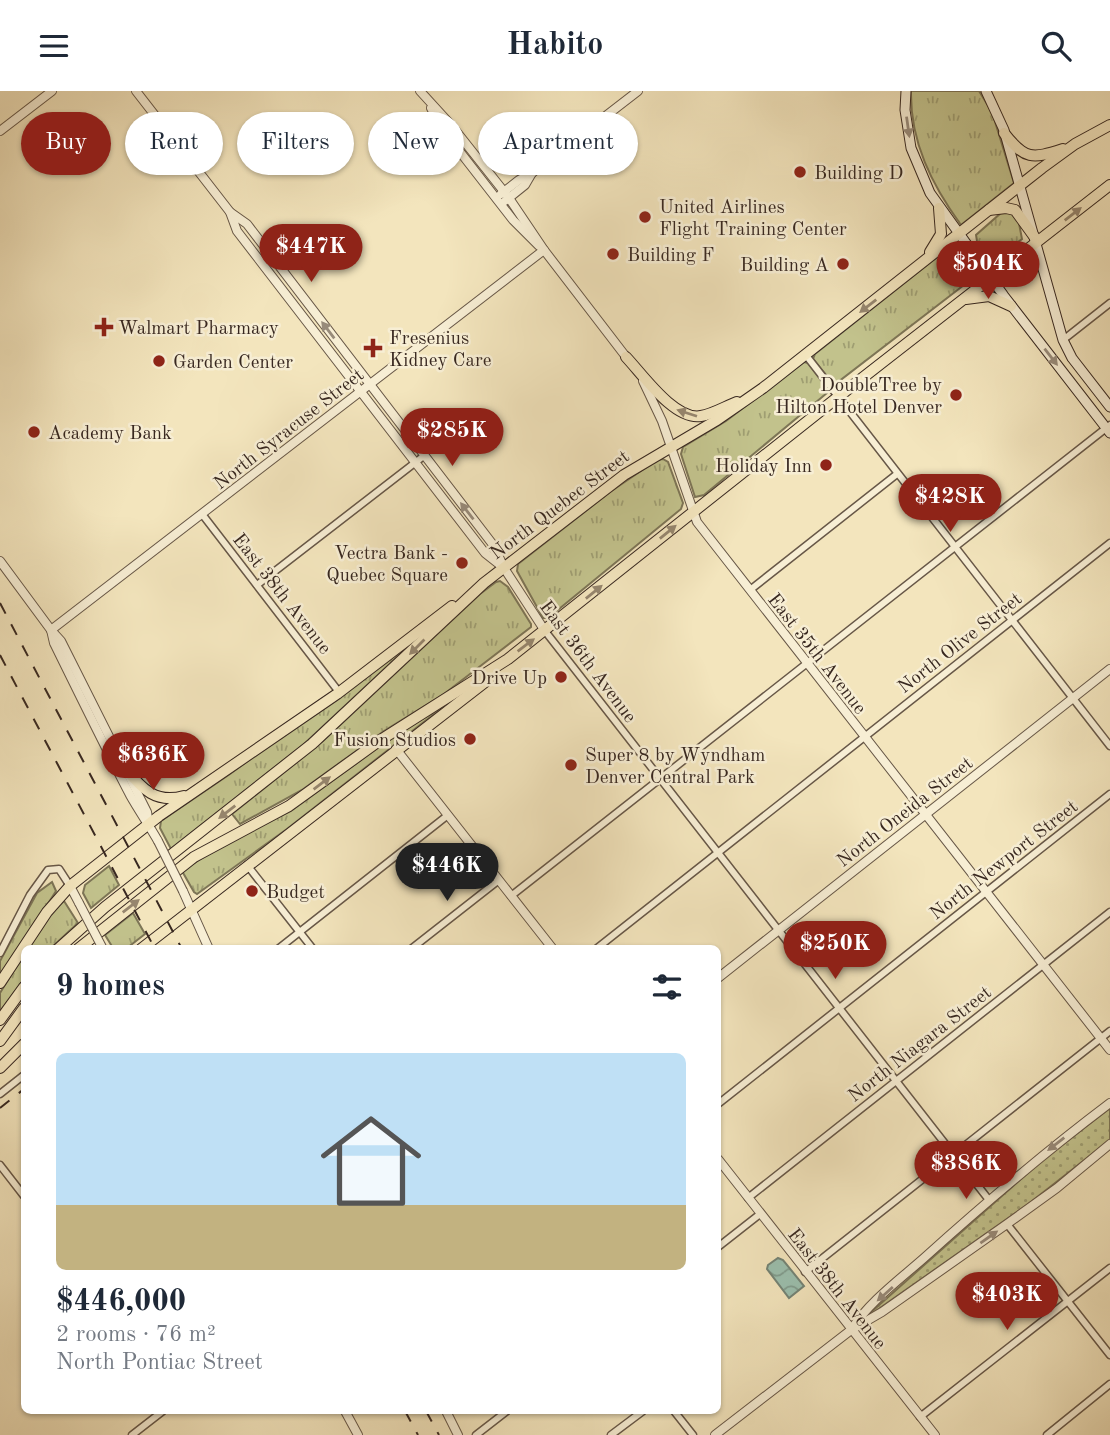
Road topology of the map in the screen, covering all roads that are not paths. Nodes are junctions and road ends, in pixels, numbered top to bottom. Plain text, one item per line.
1 (52, 91) edge
2 (136, 91) edge
3 (420, 91) edge
4 (638, 91) edge
5 (906, 91) edge
6 (986, 91) edge
7 (428, 102) junction
8 (1110, 125) edge
9 (0, 131) edge
10 (1004, 132) junction
11 (1070, 147) junction
12 (1020, 185) junction
13 (1110, 185) edge
14 (506, 195) junction
15 (498, 201) junction
16 (939, 208) junction
17 (988, 210) junction
18 (230, 212) junction
19 (958, 235) junction
20 (1036, 241) junction
21 (544, 250) junction
22 (921, 263) junction
23 (990, 278) junction
24 (962, 300) junction
25 (1110, 303) edge
26 (1011, 306) junction
27 (1063, 340) junction
28 (805, 354) junction
29 (626, 357) junction
30 (370, 384) junction
31 (361, 391) junction
32 (750, 397) junction
33 (838, 397) junction
34 (1110, 407) edge
35 (1109, 428) edge
36 (672, 446) junction
37 (425, 456) junction
38 (416, 462) junction
39 (897, 474) junction
40 (693, 512) junction
41 (202, 514) junction
42 (1110, 543) edge
43 (955, 547) junction
44 (0, 561) edge
45 (504, 568) junction
46 (484, 583) junction
47 (257, 585) junction
48 (750, 590) junction
49 (1012, 620) junction
50 (51, 630) junction
51 (545, 631) junction
52 (508, 659) junction
53 (806, 664) junction
54 (1110, 669) edge
55 (339, 692) junction
56 (1073, 698) junction
57 (864, 737) junction
58 (1110, 746) edge
59 (396, 749) junction
60 (126, 769) junction
61 (660, 780) junction
62 (192, 794) junction
63 (1110, 794) edge
64 (448, 815) junction
65 (925, 815) junction
66 (149, 824) junction
67 (717, 853) junction
68 (247, 865) junction
69 (499, 880) junction
70 (70, 886) junction
71 (986, 892) junction
72 (511, 896) junction
73 (191, 909) junction
74 (1110, 912) edge
75 (778, 931) junction
76 (299, 932) junction
77 (25, 945) edge
78 (62, 945) edge
79 (83, 945) edge
80 (101, 945) edge
81 (146, 945) edge
82 (207, 945) edge
83 (283, 945) edge
84 (310, 945) edge
85 (416, 945) edge
86 (549, 945) edge
87 (601, 945) edge
88 (21, 951) edge
89 (0, 953) edge
90 (1043, 965) junction
91 (721, 976) edge
92 (0, 983) edge
93 (21, 991) edge
94 (839, 1008) junction
95 (21, 1012) edge
96 (0, 1020) edge
97 (1110, 1031) edge
98 (1100, 1038) junction
99 (0, 1041) edge
100 (21, 1047) edge
101 (1110, 1050) edge
102 (0, 1068) edge
103 (21, 1077) edge
104 (896, 1081) junction
105 (0, 1094) edge
106 (721, 1102) edge
107 (1110, 1103) edge
108 (1110, 1144) edge
109 (953, 1155) junction
110 (721, 1163) edge
111 (0, 1165) edge
112 (21, 1192) edge
113 (748, 1198) junction
114 (989, 1200) junction
115 (760, 1214) junction
116 (1007, 1224) junction
117 (721, 1245) edge
118 (1110, 1268) edge
119 (808, 1270) junction
120 (1068, 1301) junction
121 (851, 1330) junction
122 (1110, 1355) edge
123 (1110, 1384) edge
124 (159, 1414) edge
125 (347, 1414) edge
126 (448, 1414) edge
127 (503, 1414) edge
128 (639, 1414) edge
129 (676, 1414) edge
130 (920, 1417) junction
131 (132, 1435) edge
132 (358, 1435) edge
133 (458, 1435) edge
134 (475, 1435) edge
135 (611, 1435) edge
136 (693, 1435) edge
137 (715, 1435) edge
138 (934, 1435) edge
139 (1047, 1435) edge

1 - 9 street
2 - 18 street, East 36th Avenue
3 - 7 street, East 35th Avenue
4 - 14 street
5 -> 16 main road
6 - 10 main road
7 - 14 street, East 35th Avenue
7 - 15 street, East 35th Avenue
8 - 11 main road, North Quebec Street
10 - 11 main road
10 - 12 main road
11 - 12 main road, North Quebec Street
12 - 17 main road, North Quebec Street
12 - 20 main road
20 -> 13 main road
14 - 15 street
14 - 21 street, East 35th Avenue
15 - 21 street, East 35th Avenue
16 - 19 main road
16 - 22 main road
17 - 19 main road, North Quebec Street
17 - 20 main road
30 -> 18 street, East 36th Avenue
18 - 31 street, East 36th Avenue
19 - 22 main road, North Quebec Street
19 - 23 main road
20 - 23 main road
20 - 27 main road
21 - 29 street, East 35th Avenue
21 - 30 street, North Syracuse Street
22 -> 28 main road, North Quebec Street
23 - 24 main road
23 - 26 main road
24 - 26 main road
24 - 33 main road
25 - 27 street
26 -> 35 main road
27 - 34 main road
28 - 32 main road, North Quebec Street
28 - 33 street
32 -> 29 main road
29 - 36 street, East 35th Avenue
30 - 31 street, North Syracuse Street
30 - 37 street, East 36th Avenue
31 - 38 street, East 36th Avenue
31 - 41 street, North Syracuse Street
32 - 36 main road, North Quebec Street
33 - 39 street
33 - 40 main road
35 - 43 street
36 - 40 street, East 35th Avenue
36 - 45 main road, North Quebec Street
37 - 38 street
45 -> 37 street, East 36th Avenue
38 - 45 street, East 36th Avenue
38 - 47 street
39 - 43 street
39 - 48 street
40 - 48 street, East 35th Avenue
51 -> 40 main road
41 - 47 street, East 38th Avenue
41 - 50 street, North Syracuse Street
42 - 49 street, North Olive Street
43 - 49 street
43 - 53 street
44 - 50 street
45 - 46 main road, North Quebec Street
45 - 51 street, East 36th Avenue
46 - 55 main road
46 -> 78 main road, North Quebec Street
47 - 55 street, East 38th Avenue
48 - 53 street, East 35th Avenue
49 - 56 street
49 - 57 street, North Olive Street
50 - 60 street
50 - 66 street
52 -> 51 main road
51 - 61 street, East 36th Avenue
52 - 59 main road
79 -> 52 main road
53 - 57 street, East 35th Avenue
53 - 61 street
54 - 56 street, North Oneida Street
55 - 62 main road
56 - 58 street
56 - 65 street, North Oneida Street
57 - 65 street, East 35th Avenue
57 - 67 street, North Olive Street
59 - 64 street
59 - 68 main road
60 - 62 main road
60 - 66 street
61 - 67 street, East 36th Avenue
61 - 72 street
62 - 66 main road
63 - 71 street, North Newport Street
64 - 69 street
64 - 76 street
65 - 71 street, East 35th Avenue
65 - 75 street, North Oneida Street
66 - 70 main road
66 - 73 street, bridge
67 - 75 street, East 36th Avenue
67 - 87 street, North Olive Street
68 - 73 main road
68 - 76 street
69 - 72 street
69 - 85 street
70 - 77 main road
70 - 80 street, bridge
70 - 89 street
71 - 90 street, East 35th Avenue
71 - 94 street, North Newport Street
72 - 86 street
73 - 81 main road
73 - 82 street
74 - 90 street, North Niagara Street
75 - 91 street, North Oneida Street
75 - 94 street, East 36th Avenue
76 - 83 street
76 - 84 street
88 - 92 main road
90 - 98 street, East 35th Avenue
90 - 104 street, North Niagara Street
93 - 96 main road
94 - 104 street, East 36th Avenue
94 - 106 street, North Newport Street
95 - 99 main road
97 - 98 street
98 - 101 street, East 35th Avenue
98 - 109 street
100 - 102 main road
103 - 105 street
104 - 109 street, East 36th Avenue
104 - 113 street, North Niagara Street
107 -> 114 street
108 - 116 street
109 - 114 street, East 36th Avenue
109 - 119 street
110 - 113 street, East 38th Avenue
111 - 112 street
113 - 115 street, East 38th Avenue
114 -> 121 street
115 - 117 street
115 - 119 street, East 38th Avenue
116 - 120 street
121 -> 116 street
118 - 120 street
119 - 121 street, East 38th Avenue
120 - 122 street
120 - 130 street
121 - 130 street, East 38th Avenue
121 - 137 street
123 - 139 street
124 - 131 street
125 - 132 street
126 - 133 street
127 - 134 street
128 - 135 street
129 - 136 street
130 - 138 street, East 38th Avenue

